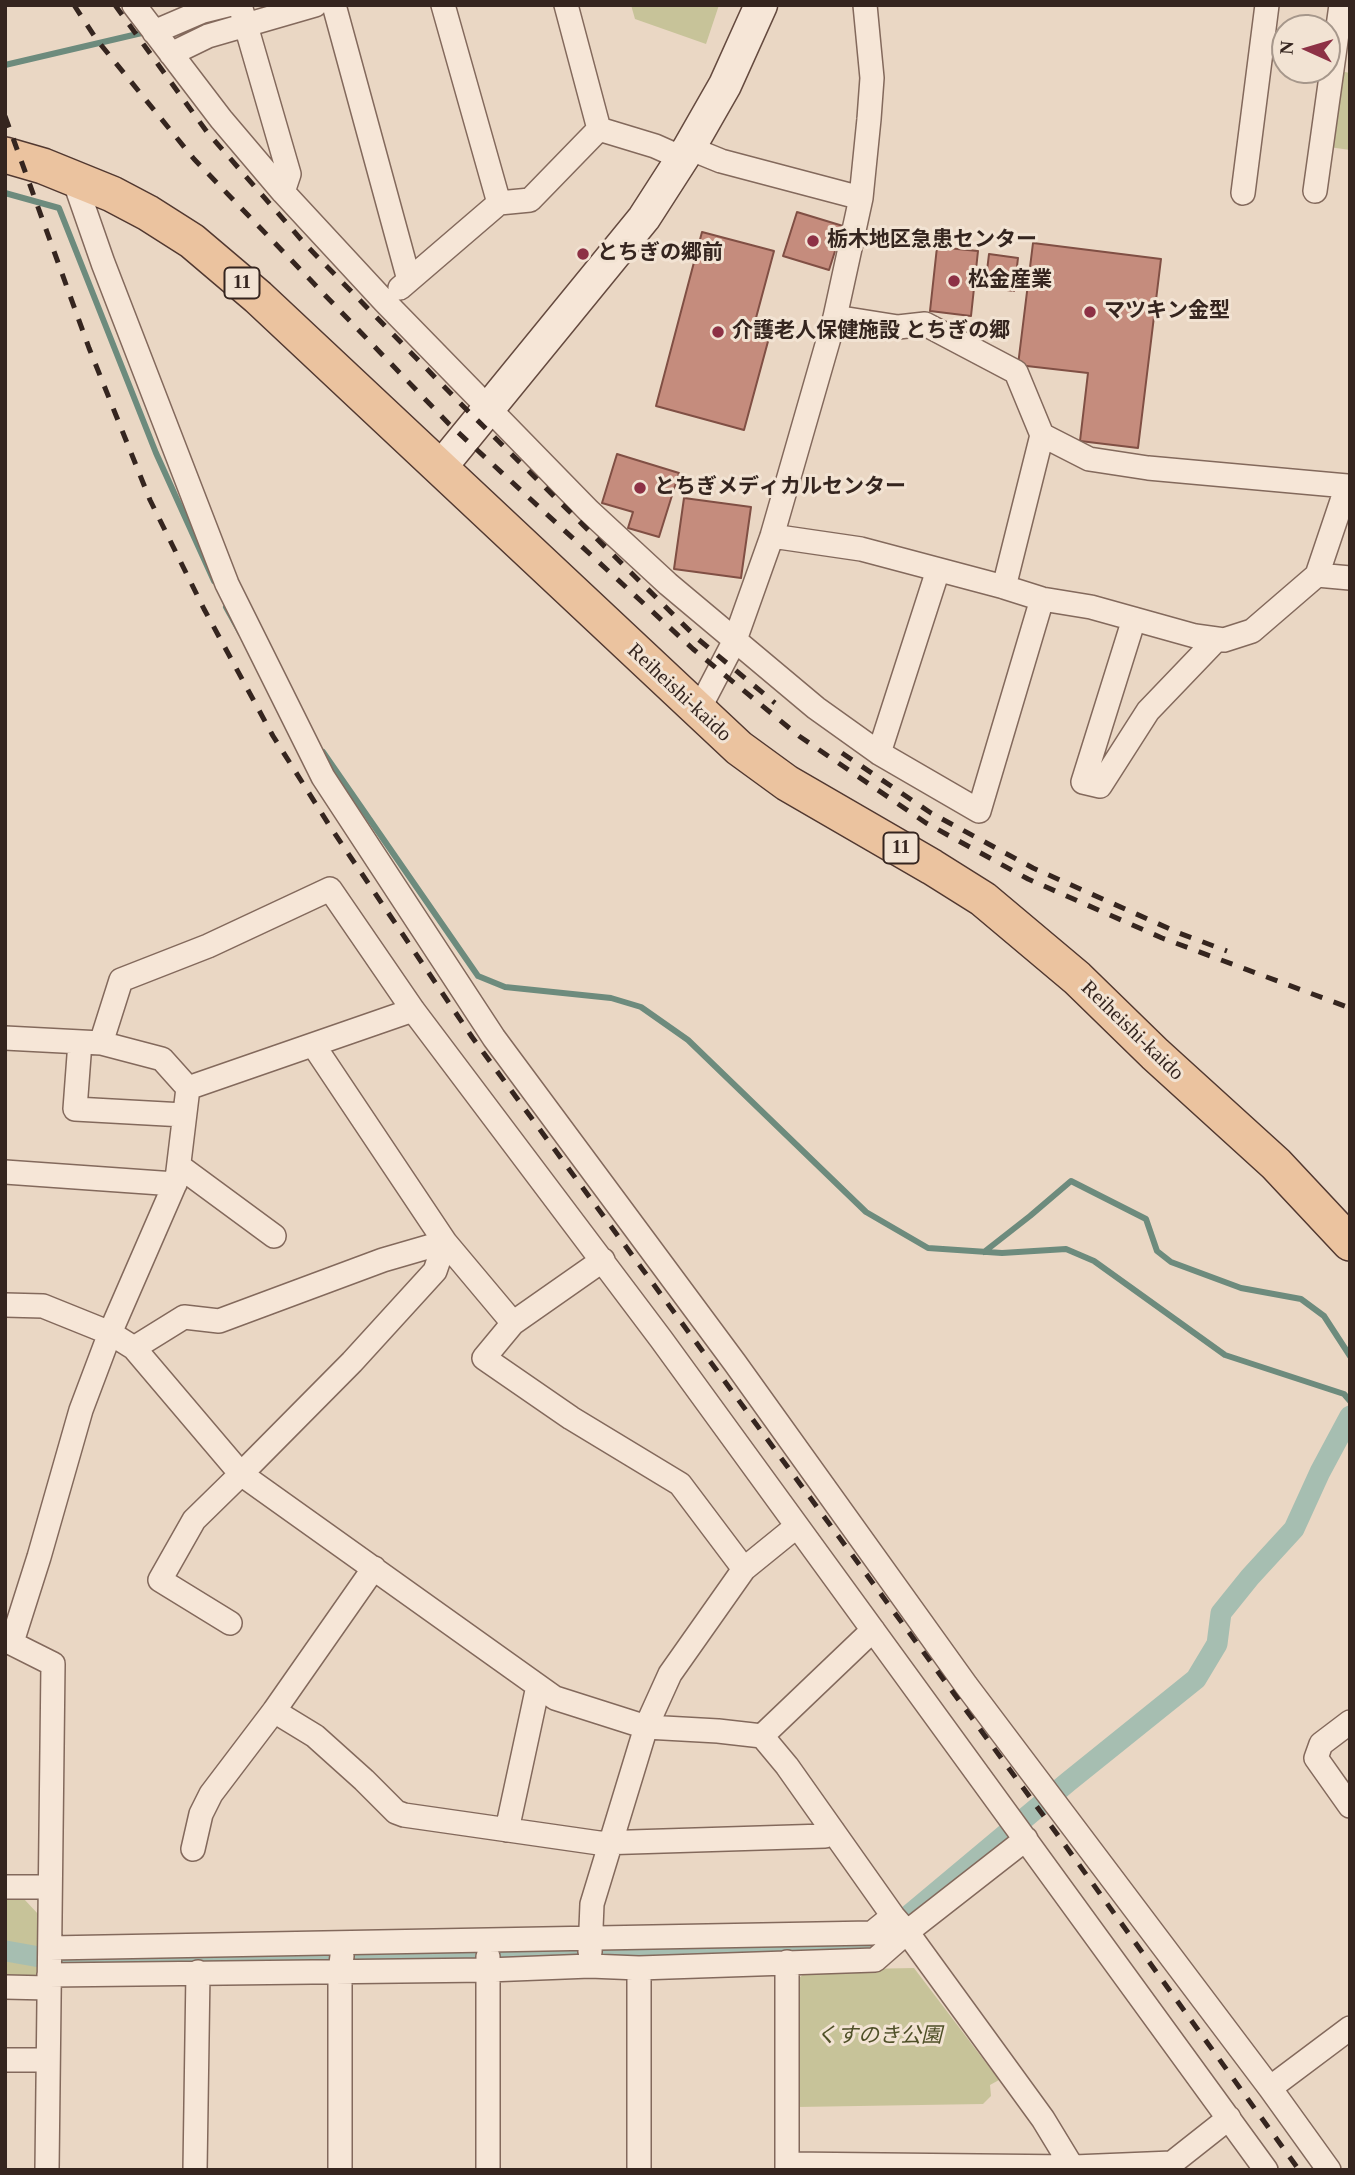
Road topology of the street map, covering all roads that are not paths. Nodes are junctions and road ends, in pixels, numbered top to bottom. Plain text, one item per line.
1 (134, 5) edge
2 (227, 5) edge
3 (315, 5) edge
4 (334, 5) edge
5 (443, 5) edge
6 (566, 5) edge
7 (761, 5) edge
8 (865, 5) edge
9 (1268, 5) edge
10 (1341, 5) edge
11 (243, 15) edge
12 (153, 32) junction
13 (171, 54) junction
14 (599, 129) junction
15 (686, 153) junction
16 (5, 155) edge
17 (73, 177) junction
18 (1315, 191) dead end
19 (283, 192) junction
20 (1243, 193) dead end
21 (861, 198) junction
22 (499, 203) junction
23 (409, 280) junction
24 (384, 301) junction
25 (835, 317) junction
26 (489, 408) junction
27 (1042, 435) junction
28 (440, 468) junction
29 (772, 536) junction
30 (938, 570) junction
31 (1317, 575) junction
32 (1350, 578) edge
33 (1004, 587) junction
34 (1042, 599) junction
35 (1134, 619) junction
36 (1217, 639) junction
37 (735, 640) junction
38 (698, 711) junction
39 (879, 753) junction
40 (413, 1010) junction
41 (5, 1038) edge
42 (90, 1043) junction
43 (314, 1046) junction
44 (188, 1087) junction
45 (184, 1115) junction
46 (5, 1172) edge
47 (177, 1175) junction
48 (274, 1236) dead end
49 (445, 1242) junction
50 (1350, 1243) edge
51 (603, 1261) junction
52 (5, 1305) edge
53 (513, 1323) junction
54 (110, 1333) junction
55 (134, 1348) junction
56 (241, 1474) junction
57 (797, 1527) junction
58 (374, 1568) junction
59 (744, 1569) junction
60 (230, 1623) dead end
61 (873, 1630) junction
62 (9, 1641) edge
63 (538, 1686) junction
64 (274, 1711) junction
65 (1350, 1722) edge
66 (646, 1727) junction
67 (762, 1736) junction
68 (1350, 1807) edge
69 (507, 1830) junction
70 (833, 1831) junction
71 (1026, 1839) junction
72 (611, 1843) junction
73 (193, 1849) dead end
74 (5, 1887) edge
75 (50, 1887) junction
76 (900, 1924) junction
77 (590, 1938) junction
78 (488, 1940) junction
79 (344, 1942) junction
80 (50, 1948) junction
81 (787, 1962) junction
82 (590, 1966) junction
83 (639, 1968) junction
84 (488, 1970) junction
85 (340, 1971) junction
86 (198, 1972) junction
87 (49, 1982) junction
88 (5, 1987) edge
89 (1350, 2028) edge
90 (5, 2060) edge
91 (48, 2060) junction
92 (1270, 2088) junction
93 (1229, 2118) junction
94 (787, 2167) edge
95 (1074, 2168) edge
96 (47, 2170) edge
97 (194, 2170) edge
98 (340, 2170) edge
99 (488, 2170) edge
100 (639, 2170) edge
101 (1266, 2170) edge
102 (1329, 2170) edge

1 - 12 street
2 - 12 street
3 - 11 street
4 - 23 street
5 - 22 street
6 - 14 street
7 - 15 street
8 - 21 street
9 - 20 street
10 - 18 street
11 - 13 street
11 - 19 street
12 - 13 street
13 - 19 street
14 - 15 street
14 - 22 street
15 - 21 street
15 - 26 street
16 - 17 main road, Reiheishi-kaido / 11
17 - 28 main road, Reiheishi-kaido / 11
17 - 92 street
19 - 24 street
21 - 25 street
22 - 23 street
23 - 24 street
24 - 26 street
25 - 27 street
25 - 29 street
26 - 28 street
26 - 37 street
27 - 31 street
27 - 33 street
28 - 38 main road, Reiheishi-kaido / 11
29 - 30 street
29 - 37 street
30 - 33 street
30 - 39 street
31 - 32 street
31 - 36 street
33 - 34 street
34 - 35 street
34 - 39 street
35 - 36 street
35 - 36 street
37 - 38 street
37 - 39 street
38 - 50 main road, Reiheishi-kaido / 11
40 - 42 street
40 - 43 street
40 - 51 street
41 - 42 street
42 - 44 street
42 - 45 street
43 - 44 street
43 - 49 street
44 - 45 street
45 - 47 street
46 - 47 street
47 - 48 street
47 - 54 street
49 - 53 street
49 - 55 street
49 - 56 street
51 - 53 street
51 - 57 street
52 - 54 street
53 - 59 street
54 - 55 street
54 - 62 street
55 - 56 street
56 - 58 street
56 - 60 street
57 - 59 street
57 - 61 street
58 - 63 street
58 - 64 street
59 - 66 street
61 - 67 street
61 - 71 street
62 - 75 street
63 - 66 street
63 - 69 street
64 - 69 street
64 - 73 street
65 - 68 street
66 - 67 street
66 - 72 street
67 - 70 street
69 - 72 street
70 - 72 street
70 - 76 street
71 - 76 street
71 - 93 street
72 - 77 street
74 - 75 street
75 - 80 street
76 - 77 street
76 - 81 street
76 - 95 street
77 - 78 street
77 - 82 street
78 - 79 street
78 - 84 street
79 - 80 street
79 - 85 street
80 - 87 street
81 - 83 street
81 - 94 street
82 - 83 street
82 - 84 street
83 - 100 street
84 - 85 street
84 - 99 street
85 - 86 street
85 - 98 street
86 - 87 street
86 - 97 street
87 - 88 street
87 - 91 street
89 - 92 street
90 - 91 street
91 - 96 street
92 - 102 street
93 - 95 street
93 - 101 street
94 - 95 street

